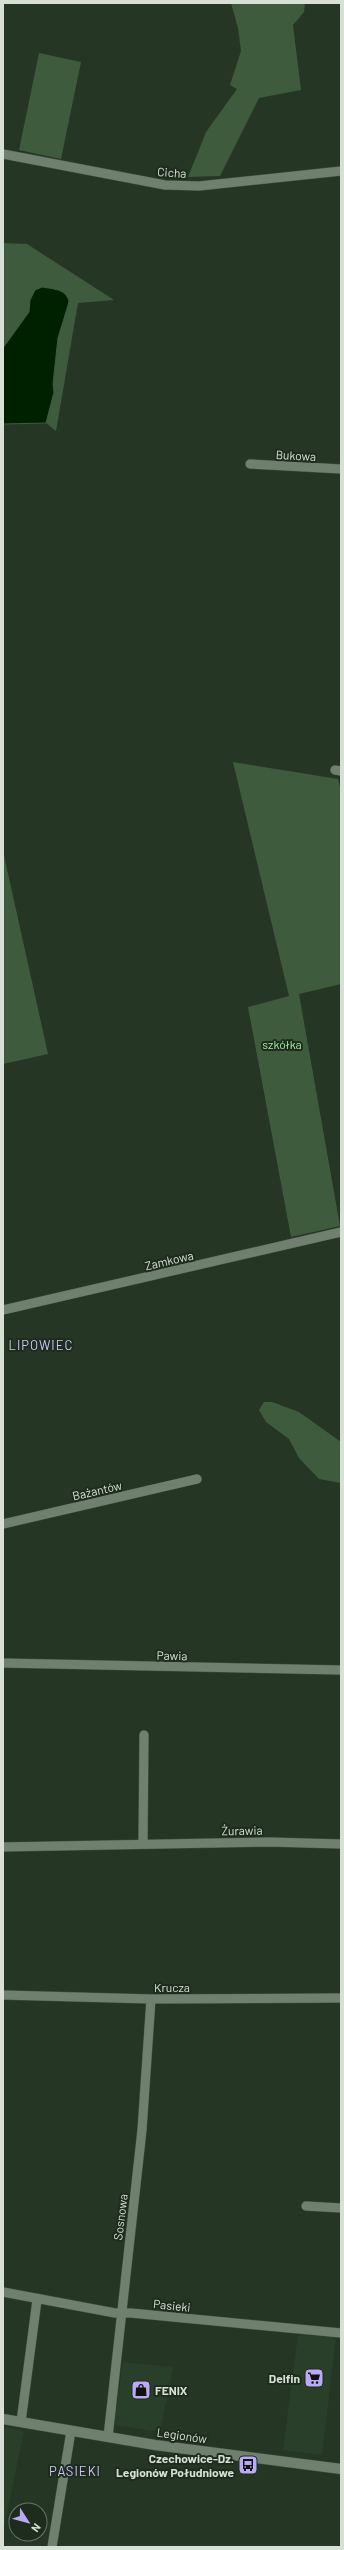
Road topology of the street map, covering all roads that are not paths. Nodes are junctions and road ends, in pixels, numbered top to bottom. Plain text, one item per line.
1 (3, 154) edge
2 (341, 171) edge
3 (250, 464) dead end
4 (341, 469) edge
5 (341, 1232) edge
6 (3, 1310) edge
7 (197, 1479) dead end
8 (3, 1524) edge
9 (3, 1663) edge
10 (341, 1670) edge
11 (144, 1735) dead end
12 (143, 1843) junction
13 (341, 1844) edge
14 (3, 1847) edge
15 (3, 1995) edge
16 (341, 1998) edge
17 (151, 1999) junction
18 (306, 2206) dead end
19 (341, 2208) edge
20 (3, 2292) edge
21 (37, 2300) junction
22 (122, 2313) junction
23 (341, 2333) edge
24 (3, 2419) edge
25 (20, 2422) junction
26 (71, 2431) junction
27 (108, 2437) junction
28 (341, 2469) edge
29 (52, 2547) edge

1 - 2 street, Cicha
3 - 4 street, Bukowa
5 - 6 street, Zamkowa
7 - 8 street, Bażantów
9 - 10 street, Pawia
11 - 12 street
12 - 13 street, Żurawia
12 - 14 street, Żurawia
15 - 17 street, Krucza
16 - 17 street, Krucza
17 - 22 street, Sosnowa
18 - 19 street
20 - 21 street, Pasieki
21 - 22 street, Pasieki
21 - 25 street
22 - 23 street, Pasieki
22 - 27 street, Sosnowa
24 - 25 street, Legionów
25 - 26 street, Legionów
26 - 27 street, Legionów
26 - 29 street
27 - 28 street, Legionów

